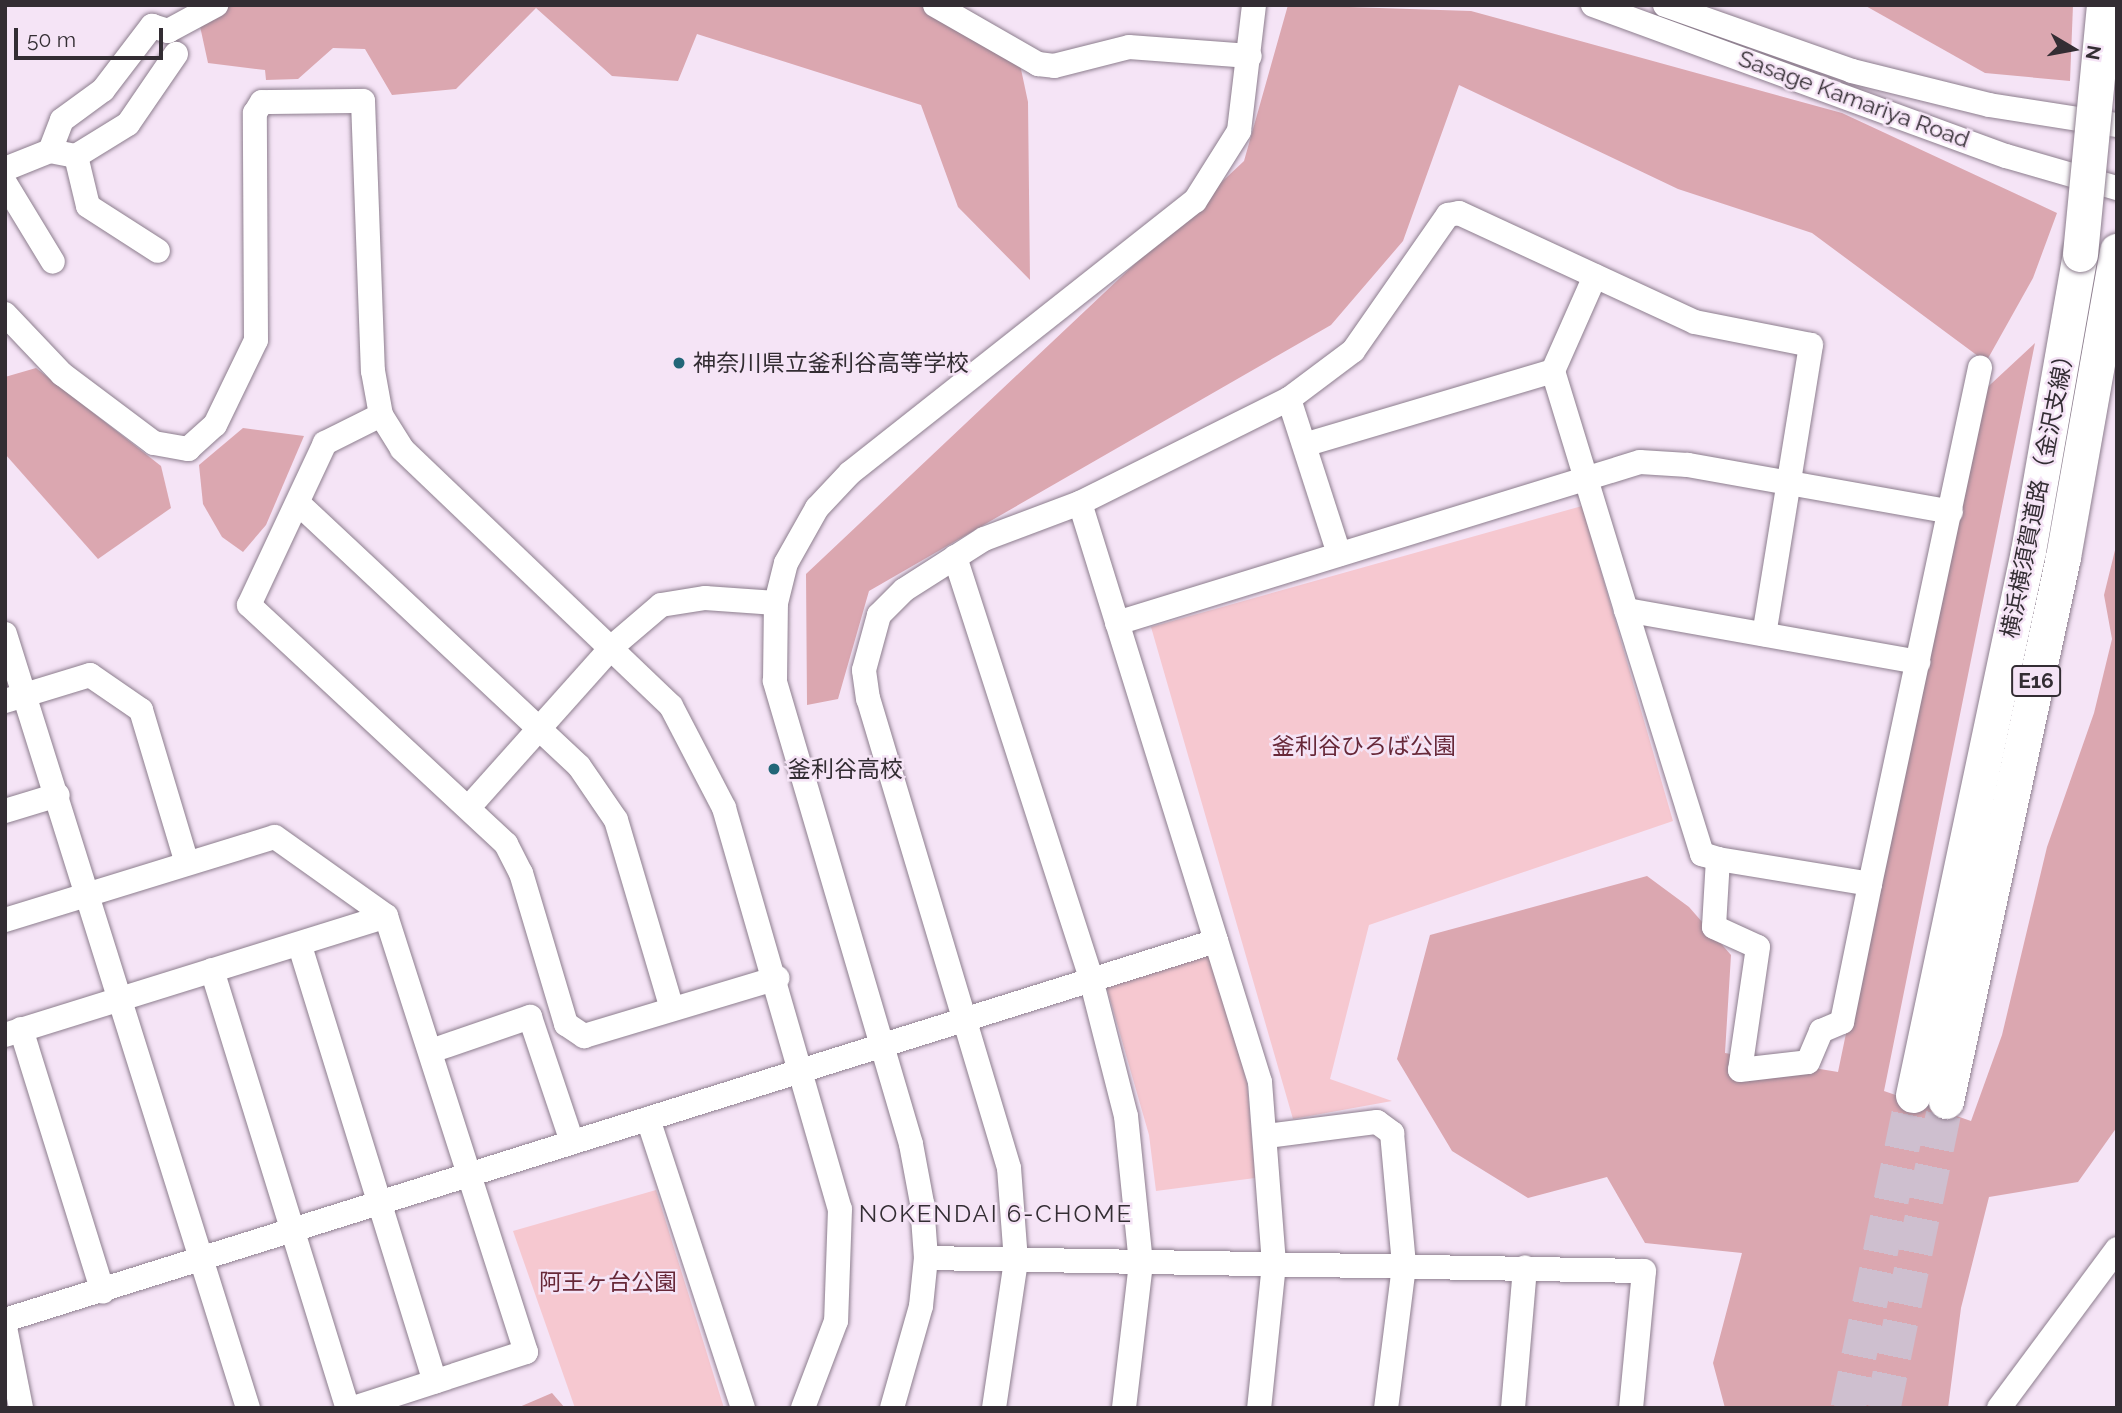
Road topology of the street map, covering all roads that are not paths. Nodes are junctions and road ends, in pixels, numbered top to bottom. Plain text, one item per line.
1 (216, 5) edge
2 (935, 5) edge
3 (1254, 5) edge
4 (1593, 5) edge
5 (1665, 5) edge
6 (2105, 5) edge
7 (176, 54) dead end
8 (1250, 56) junction
9 (2117, 125) edge
10 (50, 151) junction
11 (76, 156) junction
12 (5, 169) edge
13 (5, 183) edge
14 (2117, 188) edge
15 (158, 251) dead end
16 (2117, 251) edge
17 (2116, 258) edge
18 (53, 262) dead end
19 (1595, 276) junction
20 (5, 314) edge
21 (1980, 368) dead end
22 (1553, 371) junction
23 (1289, 399) junction
24 (381, 415) junction
25 (1307, 444) junction
26 (1588, 475) junction
27 (1788, 485) junction
28 (299, 503) junction
29 (1080, 503) junction
30 (1951, 512) junction
31 (1339, 554) junction
32 (955, 557) junction
33 (776, 603) junction
34 (1626, 610) junction
35 (1117, 623) junction
36 (5, 634) edge
37 (1764, 634) junction
38 (613, 646) junction
39 (1918, 662) junction
40 (15, 698) edge
41 (542, 725) junction
42 (58, 795) junction
43 (468, 807) junction
44 (5, 811) edge
45 (1718, 859) junction
46 (187, 863) junction
47 (1870, 884) junction
48 (89, 894) junction
49 (386, 916) junction
50 (5, 920) edge
51 (1216, 942) junction
52 (300, 946) junction
53 (212, 970) junction
54 (777, 978) junction
55 (1091, 979) junction
56 (122, 996) junction
57 (672, 1009) junction
58 (968, 1016) junction
59 (13, 1032) edge
60 (883, 1045) junction
61 (431, 1051) junction
62 (803, 1068) junction
63 (648, 1119) junction
64 (1267, 1136) junction
65 (572, 1142) junction
66 (468, 1176) junction
67 (379, 1205) junction
68 (292, 1232) junction
69 (2117, 1248) edge
70 (926, 1258) junction
71 (204, 1261) junction
72 (1016, 1261) junction
73 (1141, 1263) junction
74 (1274, 1264) junction
75 (1404, 1266) junction
76 (1525, 1268) junction
77 (103, 1292) junction
78 (5, 1320) edge
79 (5, 1327) edge
80 (11, 1380) edge
81 (435, 1382) junction
82 (21, 1408) edge
83 (248, 1408) edge
84 (351, 1408) edge
85 (743, 1408) edge
86 (803, 1408) edge
87 (892, 1408) edge
88 (994, 1408) edge
89 (1124, 1408) edge
90 (1259, 1408) edge
91 (1386, 1408) edge
92 (1513, 1408) edge
93 (1631, 1408) edge
94 (1999, 1408) edge

1 - 10 street
2 - 8 street
3 - 8 street
4 - 14 street, Sasage Kamariya Road
5 - 9 street, Sasage Kamariya Road
6 - 17 highway, 横浜横須賀道路（金沢支線） / E16, bridge
7 - 11 street
8 - 33 street
10 - 11 street
10 - 12 street
11 - 15 street
13 - 18 street
16 - 17 highway, 横浜横須賀道路（金沢支線） / E16
19 - 22 street
19 - 23 street
19 - 27 street
20 - 24 street
21 - 30 street
22 - 25 street
22 - 26 street
23 - 25 street
23 - 29 street
24 - 28 street
24 - 38 street
25 - 31 street
26 - 27 street
26 - 31 street
26 - 34 street
27 - 30 street
27 - 37 street
28 - 41 street
28 - 43 street
29 - 32 street
29 - 35 street
30 - 39 street
31 - 35 street
32 - 55 street
32 - 58 street
33 - 38 street
33 - 60 street
34 - 37 street
34 - 45 street
35 - 51 street
36 - 40 street
37 - 39 street
38 - 41 street
38 - 54 street
39 - 47 street
40 - 42 street
40 - 46 street
41 - 43 street
41 - 57 street
42 - 44 street
42 - 48 street
43 - 57 street
45 - 47 street
45 - 47 street
46 - 48 street
46 - 49 street
48 - 50 street
48 - 56 street
49 - 52 street
49 - 61 street
51 - 55 street
51 - 64 street
52 - 53 street
52 - 67 street
53 - 56 street
53 - 68 street
54 - 57 street
54 - 62 street
55 - 58 street
55 - 73 street
56 - 59 street
56 - 71 street
58 - 60 street
58 - 72 street
59 - 77 street
60 - 62 street
60 - 70 street
61 - 65 street
61 - 66 street
62 - 63 street
62 - 86 street
63 - 65 street
63 - 85 street
64 - 74 street
64 - 75 street
65 - 66 street
66 - 67 street
66 - 81 street
67 - 68 street
67 - 81 street
68 - 71 street
68 - 84 street
69 - 94 street
70 - 72 street
70 - 87 street
71 - 77 street
71 - 83 street
72 - 73 street
72 - 88 street
73 - 74 street
73 - 89 street
74 - 75 street
74 - 90 street
75 - 76 street
75 - 91 street
76 - 92 street
76 - 93 street
77 - 78 street
79 - 80 street
80 - 82 street
81 - 84 street

